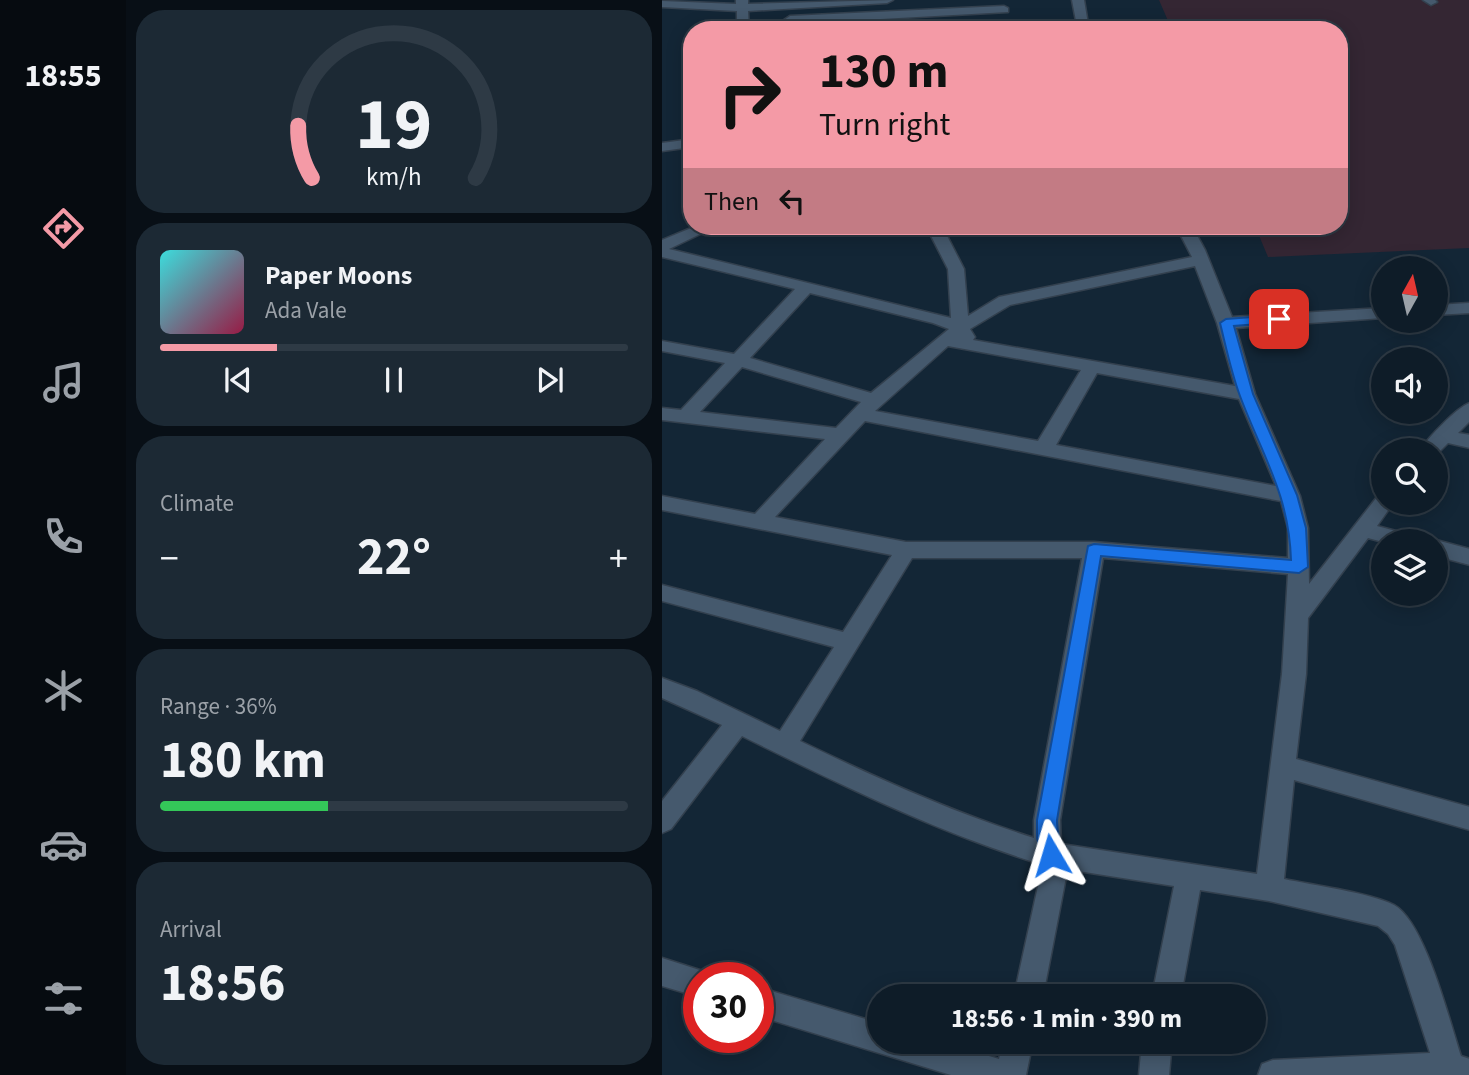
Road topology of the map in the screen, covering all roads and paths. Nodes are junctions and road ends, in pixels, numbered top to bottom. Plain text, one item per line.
1 (887, 0) edge
2 (1077, 0) edge
3 (667, 4) edge
4 (742, 4) edge
5 (1004, 10) dead end
6 (904, 15) junction
7 (662, 16) edge
8 (790, 20) dead end
9 (906, 21) edge
10 (1081, 21) edge
11 (683, 144) edge
12 (662, 147) edge
13 (688, 235) edge
14 (939, 235) edge
15 (1188, 235) edge
16 (662, 246) edge
17 (662, 252) edge
18 (1201, 260) junction
19 (806, 287) junction
20 (1469, 308) edge
21 (1448, 309) edge
22 (1371, 314) edge
23 (1226, 323) junction
24 (960, 327) junction
25 (945, 340) junction
26 (971, 345) junction
27 (662, 346) edge
28 (739, 359) junction
29 (1092, 366) junction
30 (1246, 394) junction
31 (868, 407) junction
32 (1469, 409) edge
33 (662, 414) edge
34 (686, 416) junction
35 (842, 435) junction
36 (1443, 435) junction
37 (1440, 438) edge
38 (1469, 442) edge
39 (1044, 448) junction
40 (1290, 495) junction
41 (662, 503) edge
42 (1374, 515) edge
43 (760, 521) junction
44 (1362, 529) junction
45 (1371, 531) edge
46 (906, 550) junction
47 (1094, 550) junction
48 (1448, 551) edge
49 (1469, 556) edge
50 (1299, 567) junction
51 (662, 593) edge
52 (1297, 616) junction
53 (849, 642) junction
54 (662, 688) edge
55 (737, 724) junction
56 (784, 746) junction
57 (1285, 767) junction
58 (1469, 819) edge
59 (662, 821) edge
60 (1051, 855) junction
61 (1189, 878) junction
62 (1269, 888) junction
63 (662, 972) edge
64 (683, 978) edge
65 (1031, 984) edge
66 (1168, 984) edge
67 (774, 1006) edge
68 (867, 1034) edge
69 (931, 1054) edge
70 (1015, 1054) edge
71 (1156, 1054) edge
72 (1457, 1072) edge
73 (1000, 1075) edge
74 (1011, 1075) edge
75 (1154, 1075) edge
76 (1273, 1075) edge

1 - 4 street
2 - 10 street
3 - 4 street
3 - 7 street
5 - 6 street
6 - 8 street
6 - 9 street
11 - 12 street
13 - 16 street
14 - 24 street
15 - 18 street
17 - 19 street
18 - 23 street
18 - 24 street
19 - 24 street
19 - 28 street
20 - 21 street
22 - 23 street
23 - 30 street
24 - 25 street
24 - 26 street
25 - 26 street
25 - 31 street
26 - 29 street
27 - 28 street
28 - 31 street
28 - 34 street
29 - 30 street
29 - 39 street
30 - 40 street
31 - 35 street
31 - 39 street
32 - 36 street
33 - 34 street
34 - 35 street
35 - 43 street
36 - 37 street
36 - 38 street
39 - 40 street
40 - 50 street
41 - 43 street
42 - 44 street
43 - 46 street
44 - 45 street
44 - 52 street
46 - 47 street
46 - 53 street
47 - 50 street
47 - 60 street
48 - 49 street
50 - 52 street
51 - 53 street
52 - 57 street
53 - 56 street
54 - 55 street
55 - 56 street
55 - 59 street
56 - 60 street
57 - 58 street
57 - 62 street
60 - 61 street
60 - 65 street
61 - 62 street
61 - 66 street
62 - 72 street
63 - 64 street
67 - 68 street
69 - 73 street
70 - 74 street
71 - 75 street
72 - 76 street

